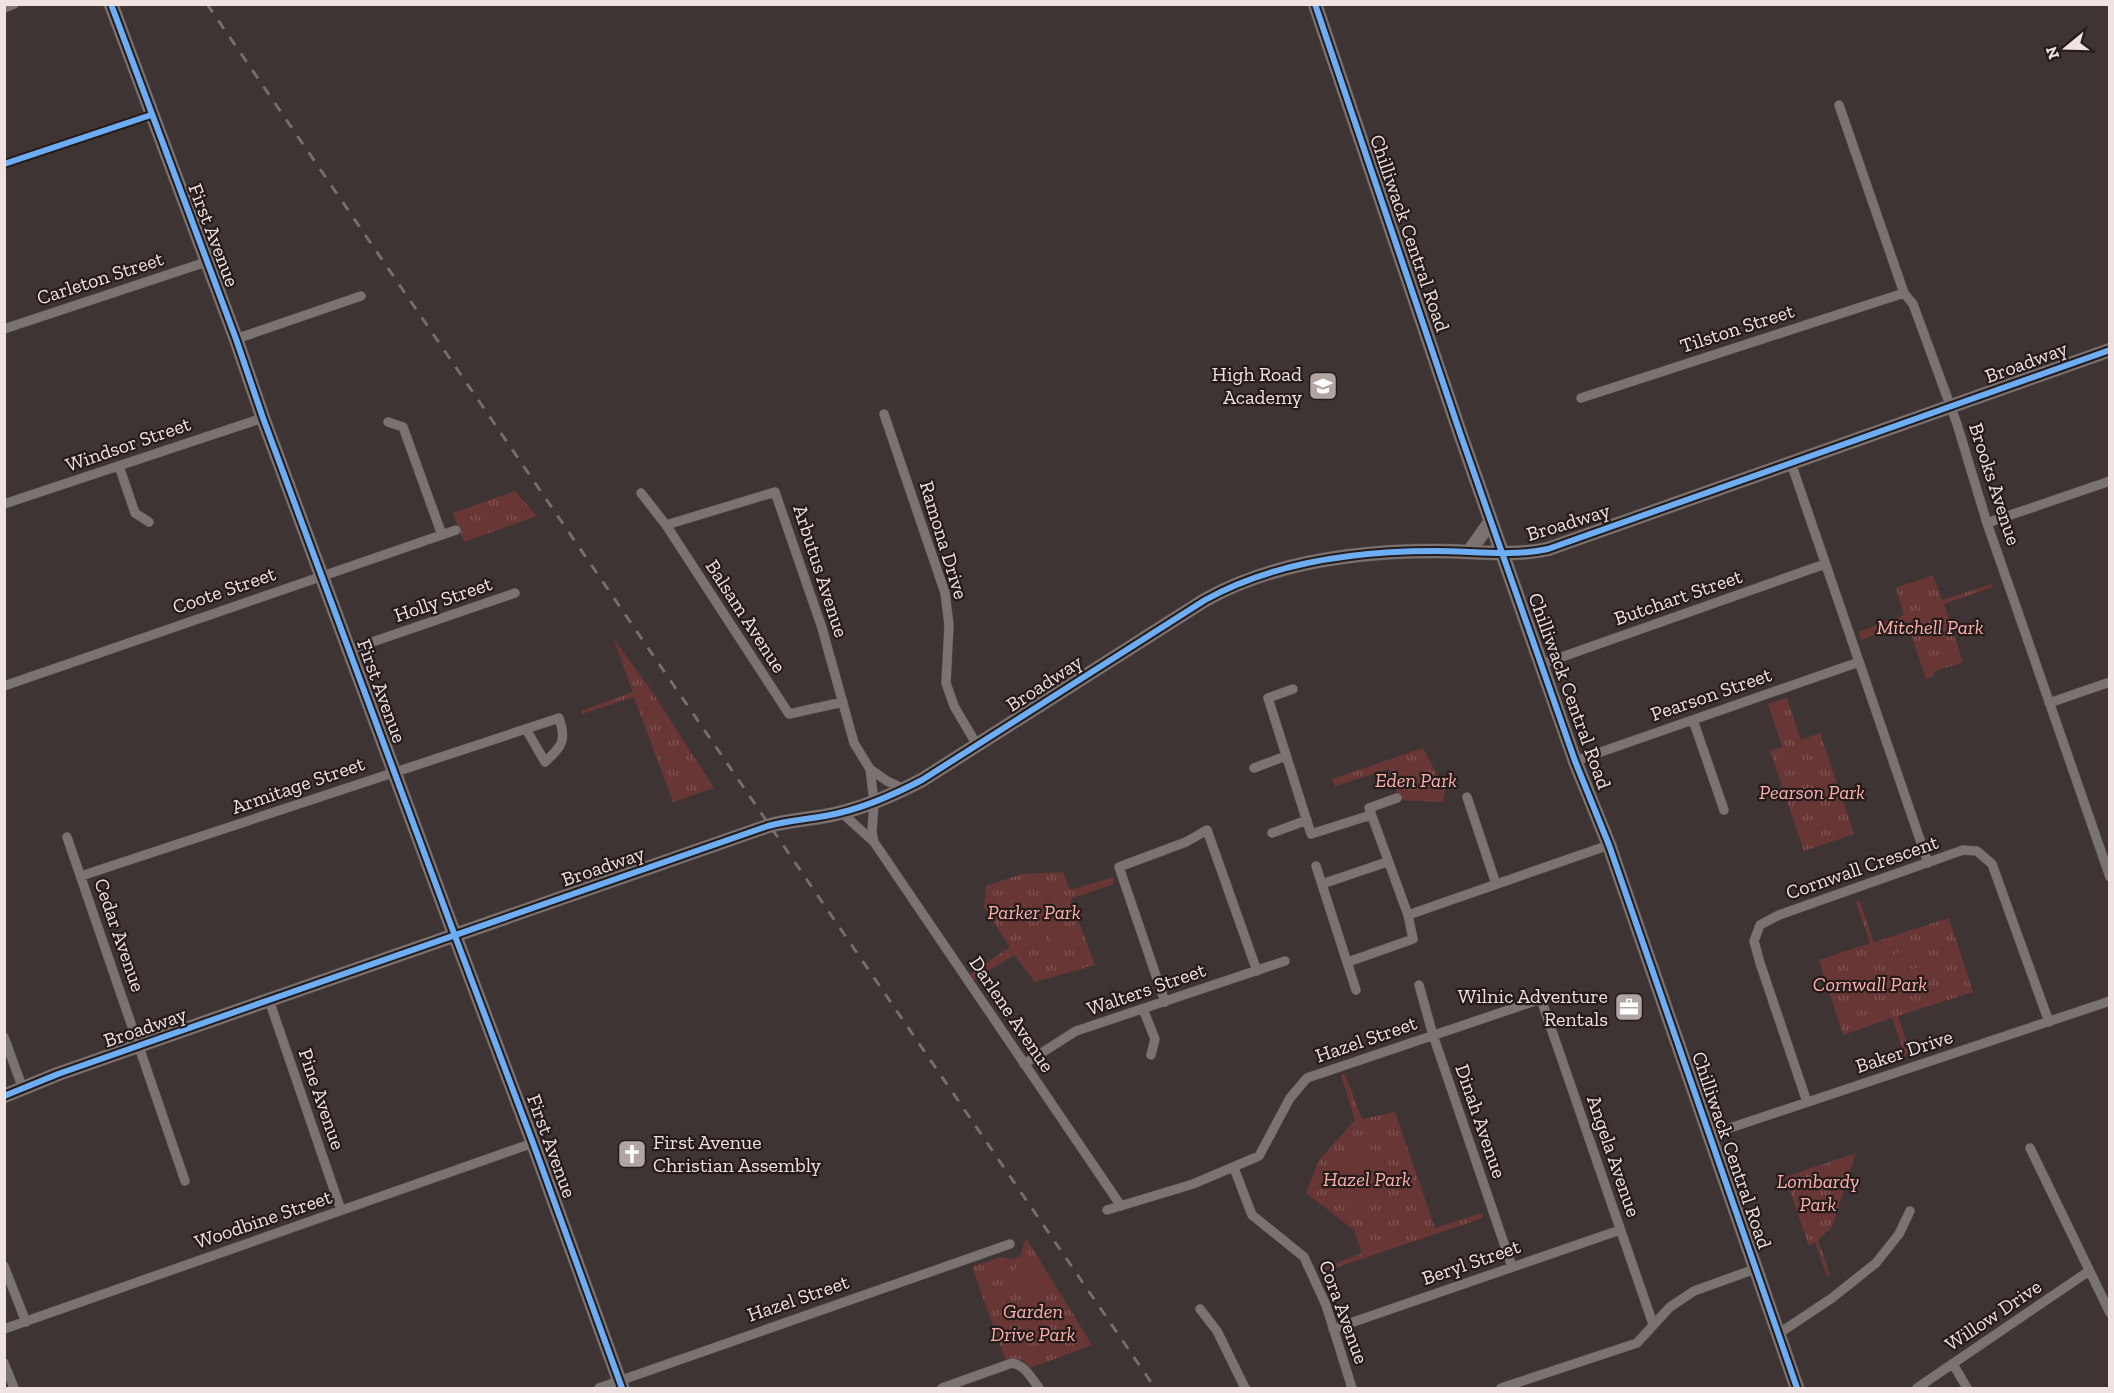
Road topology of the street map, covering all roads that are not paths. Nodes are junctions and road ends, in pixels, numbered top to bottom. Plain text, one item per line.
1 (14, 4) edge
2 (111, 4) edge
3 (1315, 4) edge
4 (4, 8) edge
5 (1839, 105) dead end
6 (151, 115) junction
7 (4, 164) edge
8 (206, 262) junction
9 (1904, 293) junction
10 (361, 296) dead end
11 (4, 329) edge
12 (236, 339) junction
13 (2109, 350) edge
14 (1581, 398) dead end
15 (1950, 406) junction
16 (884, 414) dead end
17 (263, 418) junction
18 (388, 422) dead end
19 (1791, 463) junction
20 (118, 466) junction
21 (2109, 481) edge
22 (641, 493) dead end
23 (4, 504) edge
24 (1491, 521) junction
25 (149, 522) dead end
26 (1987, 523) junction
27 (666, 525) junction
28 (456, 530) dead end
29 (442, 535) junction
30 (1469, 552) junction
31 (1503, 553) junction
32 (1826, 564) junction
33 (322, 575) junction
34 (515, 593) dead end
35 (349, 650) junction
36 (1859, 662) junction
37 (1542, 664) junction
38 (2109, 682) edge
39 (4, 686) edge
40 (1293, 689) dead end
41 (843, 702) junction
42 (2049, 703) junction
43 (1693, 720) junction
44 (526, 729) junction
45 (977, 746) junction
46 (1286, 756) junction
47 (1575, 761) junction
48 (1254, 768) dead end
49 (870, 769) junction
50 (394, 771) junction
51 (904, 789) junction
52 (1467, 797) dead end
53 (1397, 798) dead end
54 (874, 802) junction
55 (1724, 810) dead end
56 (842, 813) junction
57 (1371, 815) junction
58 (1307, 820) junction
59 (1272, 833) dead end
60 (67, 837) dead end
61 (874, 842) junction
62 (1610, 845) junction
63 (1387, 862) junction
64 (1928, 863) junction
65 (1316, 866) dead end
66 (81, 876) junction
67 (2109, 877) edge
68 (1322, 884) junction
69 (1496, 884) junction
70 (1407, 915) junction
71 (454, 936) junction
72 (1285, 961) dead end
73 (1348, 962) junction
74 (1257, 971) junction
75 (1419, 985) dead end
76 (1356, 990) dead end
77 (1541, 999) joint
78 (269, 1000) junction
79 (2109, 1001) edge
80 (1165, 1002) junction
81 (1143, 1009) junction
82 (2049, 1022) junction
83 (1433, 1035) junction
84 (4, 1037) edge
85 (139, 1047) junction
86 (1151, 1055) dead end
87 (1023, 1064) junction
88 (22, 1089) junction
89 (4, 1096) edge
90 (1807, 1102) junction
91 (1709, 1135) junction
92 (533, 1143) junction
93 (2030, 1148) dead end
94 (1234, 1168) junction
95 (186, 1181) dead end
96 (1121, 1206) junction
97 (341, 1210) junction
98 (1107, 1210) dead end
99 (1910, 1211) dead end
100 (1620, 1230) junction
101 (1010, 1244) dead end
102 (4, 1266) edge
103 (1512, 1267) junction
104 (1755, 1269) junction
105 (2089, 1271) junction
106 (1200, 1309) dead end
107 (2109, 1313) edge
108 (26, 1322) junction
109 (1653, 1324) junction
110 (4, 1329) edge
111 (1334, 1329) junction
112 (1778, 1334) junction
113 (4, 1363) edge
114 (1953, 1364) junction
115 (620, 1385) edge
116 (14, 1389) edge
117 (599, 1389) edge
118 (942, 1389) edge
119 (1039, 1389) edge
120 (1245, 1389) edge
121 (1352, 1389) edge
122 (1501, 1389) edge
123 (1797, 1389) edge
124 (1917, 1389) edge
125 (1967, 1389) edge

1 - 4 street
2 - 6 street, First Avenue
3 - 24 street, Chilliwack Central Road
5 - 9 street, Brooks Avenue
6 - 7 street
6 - 8 street, First Avenue
8 - 11 street, Carleton Street
8 - 12 street, First Avenue
9 - 14 street, Tilston Street
9 - 15 street, Brooks Avenue
10 - 12 street
12 - 17 street, First Avenue
13 - 15 street, Broadway
15 - 19 street, Broadway
15 - 26 street, Brooks Avenue
16 - 45 street, Ramona Drive
17 - 20 street, Windsor Street
17 - 33 street, First Avenue
18 - 29 street
19 - 31 street, Broadway
19 - 32 street
20 - 23 street, Windsor Street
20 - 25 street
21 - 26 street
22 - 27 street, Balsam Avenue
24 - 30 street
24 - 31 street, Chilliwack Central Road
26 - 42 street, Brooks Avenue
27 - 41 street, Balsam Avenue
27 - 41 street, Arbutus Avenue
28 - 29 street, Coote Street
29 - 33 street, Coote Street
30 - 31 street, Broadway
30 - 45 street, Broadway
31 - 37 street, Chilliwack Central Road
32 - 36 street
32 - 37 street, Butchart Street
33 - 35 street, First Avenue
33 - 39 street, Coote Street
34 - 35 street, Holly Street
35 - 50 street, First Avenue
36 - 43 street, Pearson Street
36 - 64 street
37 - 47 street, Chilliwack Central Road
38 - 42 street
40 - 46 street
41 - 49 street, Arbutus Avenue
42 - 67 street, Brooks Avenue
43 - 47 street, Pearson Street
43 - 55 street
44 - 44 street, Armitage Street
44 - 50 street, Armitage Street
45 - 51 street, Broadway
46 - 48 street
46 - 58 street
47 - 62 street, Chilliwack Central Road
49 - 51 street, Arbutus Avenue
49 - 54 street, Arbutus Avenue
50 - 66 street, Armitage Street
50 - 71 street, First Avenue
51 - 54 street, Broadway
52 - 69 street
53 - 57 street
54 - 56 street, Broadway
54 - 61 street
56 - 61 street, Darlene Avenue
56 - 71 street, Broadway
57 - 58 street
57 - 63 street
58 - 59 street
60 - 66 street, Cedar Avenue
61 - 87 street, Darlene Avenue
62 - 69 street
62 - 91 street, Chilliwack Central Road
63 - 68 street
63 - 70 street
64 - 82 street, Cornwall Crescent
64 - 90 street, Cornwall Crescent
65 - 68 street
66 - 85 street, Cedar Avenue
68 - 73 street
69 - 70 street
70 - 73 street
71 - 78 street, Broadway
71 - 92 street, First Avenue
72 - 74 street, Walters Street
73 - 76 street
74 - 80 street, Walters Street
74 - 80 street
75 - 83 street, Dinah Avenue
77 - 83 street, Hazel Street
77 - 100 street, Angela Avenue
78 - 85 street, Broadway
78 - 97 street, Pine Avenue
79 - 82 street, Baker Drive
80 - 81 street, Walters Street
81 - 86 street
81 - 87 street, Walters Street
82 - 90 street, Baker Drive
83 - 94 street, Hazel Street
83 - 103 street, Dinah Avenue
84 - 88 street
85 - 88 street, Broadway
85 - 95 street, Cedar Avenue
87 - 96 street, Darlene Avenue
88 - 89 street, Broadway
90 - 91 street, Baker Drive
91 - 104 street, Chilliwack Central Road
92 - 97 street, Woodbine Street
92 - 115 street, First Avenue
93 - 105 street
94 - 96 street, Hazel Street
94 - 111 street, Cora Avenue
96 - 98 street, Hazel Street
97 - 108 street, Woodbine Street
99 - 112 street
100 - 103 street, Beryl Street
100 - 109 street, Angela Avenue
101 - 115 street, Hazel Street
102 - 108 street
103 - 111 street, Beryl Street
104 - 109 street
104 - 112 street, Chilliwack Central Road
105 - 107 street
105 - 114 street, Willow Drive
106 - 120 street
108 - 110 street, Woodbine Street
109 - 122 street
111 - 121 street, Cora Avenue
112 - 123 street, Chilliwack Central Road
113 - 116 street
114 - 124 street, Willow Drive
114 - 125 street
115 - 117 street, Hazel Street
118 - 119 street

